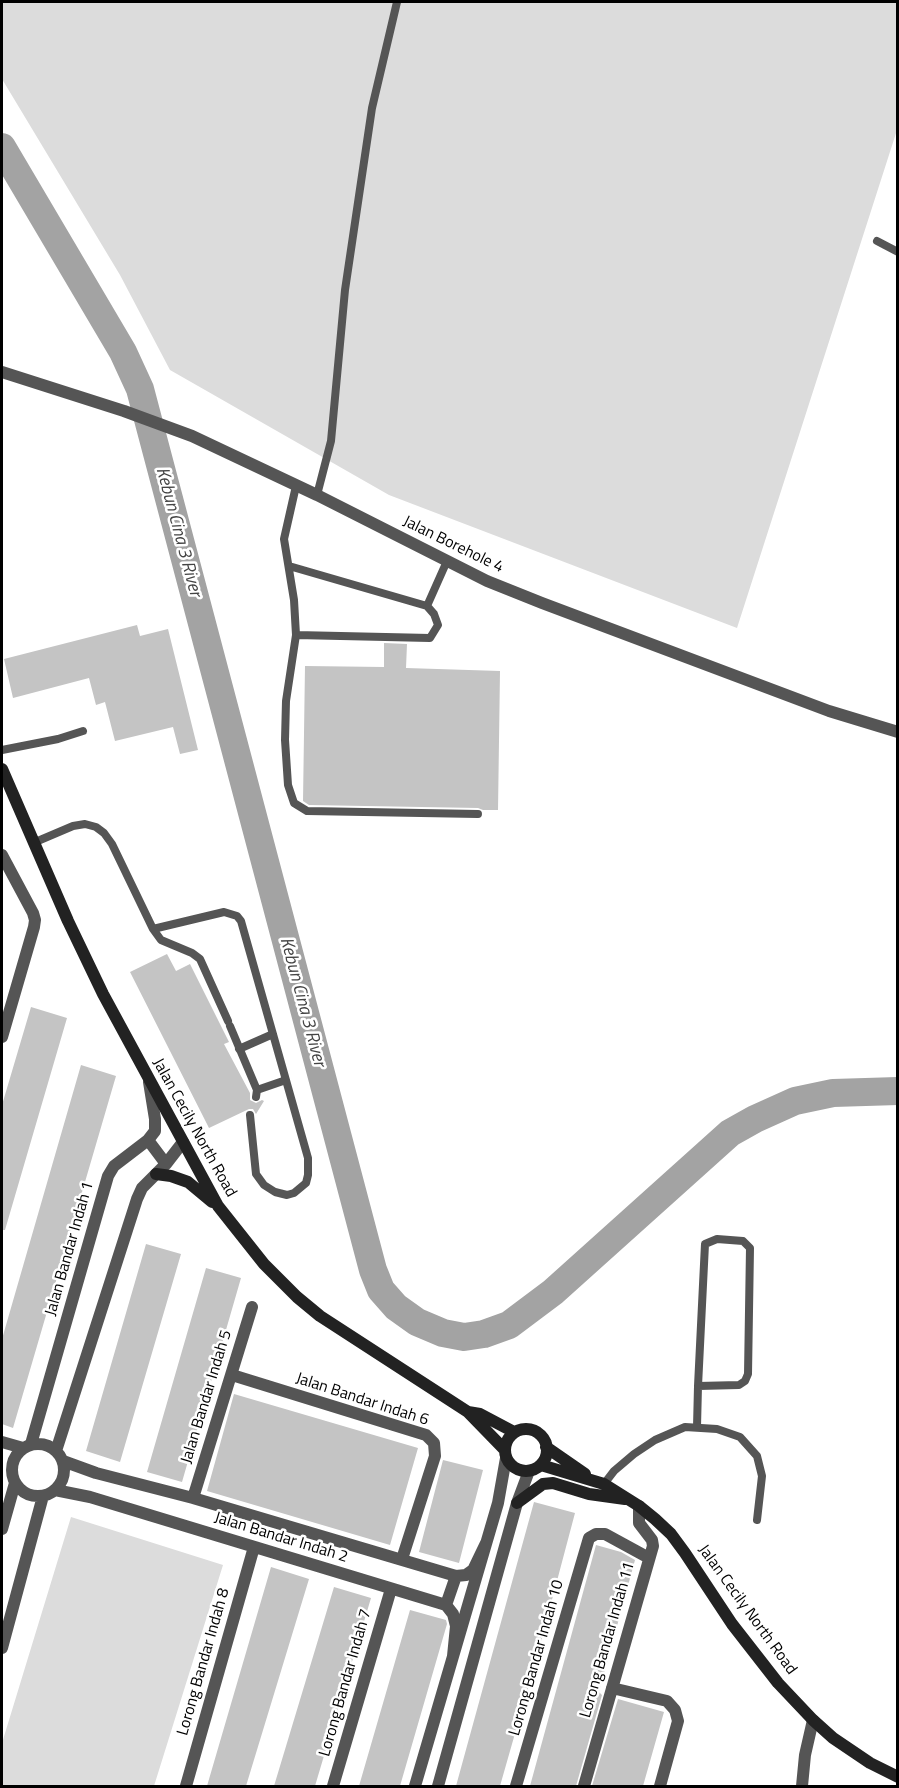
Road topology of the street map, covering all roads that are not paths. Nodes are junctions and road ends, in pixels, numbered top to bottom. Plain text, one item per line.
1 (397, 2) edge
2 (877, 241) dead end
3 (897, 252) edge
4 (2, 372) edge
5 (296, 486) junction
6 (317, 495) junction
7 (447, 561) junction
8 (289, 567) junction
9 (427, 606) junction
10 (296, 635) junction
11 (83, 731) dead end
12 (897, 732) edge
13 (2, 750) edge
14 (2, 769) edge
15 (478, 814) dead end
16 (33, 843) junction
17 (2, 855) edge
18 (153, 929) junction
19 (273, 1034) junction
20 (2, 1037) edge
21 (239, 1049) junction
22 (149, 1079) junction
23 (286, 1080) junction
24 (250, 1115) dead end
25 (148, 1140) junction
26 (183, 1142) junction
27 (166, 1164) junction
28 (156, 1174) junction
29 (218, 1206) junction
30 (252, 1306) dead end
31 (232, 1375) junction
32 (698, 1386) junction
33 (468, 1412) junction
34 (697, 1427) junction
35 (514, 1432) junction
36 (2, 1442) edge
37 (27, 1446) junction
38 (546, 1448) junction
39 (505, 1454) junction
40 (59, 1456) junction
41 (535, 1468) junction
42 (9, 1475) edge
43 (601, 1483) junction
44 (55, 1490) junction
45 (43, 1496) junction
46 (193, 1498) junction
47 (518, 1503) junction
48 (634, 1503) junction
49 (757, 1520) dead end
50 (2, 1529) edge
51 (486, 1543) junction
52 (254, 1547) junction
53 (650, 1558) junction
54 (402, 1559) junction
55 (456, 1576) junction
56 (391, 1589) junction
57 (446, 1605) junction
58 (2, 1648) edge
59 (453, 1656) junction
60 (612, 1688) junction
61 (813, 1720) junction
62 (897, 1777) edge
63 (186, 1786) edge
64 (333, 1786) edge
65 (415, 1786) edge
66 (438, 1786) edge
67 (516, 1786) edge
68 (584, 1786) edge
69 (660, 1786) edge
70 (802, 1786) edge

1 - 6 lane
2 - 3 lane
4 - 5 street, Jalan Borehole 4
5 - 6 street, Jalan Borehole 4
5 - 8 lane
6 - 7 street, Jalan Borehole 4
7 - 9 lane
7 - 12 street, Jalan Borehole 4
8 - 9 lane
8 - 10 lane
9 - 10 lane
10 - 15 lane
11 - 13 lane
14 - 16 main road, Jalan Cecily North Road
16 - 18 lane
16 - 22 main road, Jalan Cecily North Road
17 - 20 street
18 - 19 lane
18 - 21 lane
19 - 21 lane
19 - 23 lane
21 - 23 lane
22 - 25 street
22 - 26 main road, Jalan Cecily North Road
23 - 24 lane
25 - 27 street
25 - 37 street, Jalan Bandar Indah 1
26 - 27 street
26 - 29 main road, Jalan Cecily North Road
27 - 28 street
28 - 29 main road
28 - 40 street
29 - 33 main road, Jalan Cecily North Road
30 - 31 street, Jalan Bandar Indah 5
31 - 46 street, Jalan Bandar Indah 5
31 - 54 street, Jalan Bandar Indah 6
32 - 32 lane
32 - 34 lane
33 - 35 main road, Jalan Cecily North Road
33 - 39 main road, Jalan Cecily North Road
34 - 43 lane
34 - 49 lane
35 - 38 main road
35 - 39 main road
36 - 37 street
37 - 40 street
37 - 42 street
38 - 41 main road
38 - 43 main road, Jalan Cecily North Road
39 - 41 main road
39 - 51 street
40 - 44 street
40 - 46 street, Jalan Bandar Indah 2
41 - 43 main road, Jalan Cecily North Road
41 - 47 street
42 - 45 street
42 - 50 street
43 - 48 main road, Jalan Cecily North Road
44 - 45 street
44 - 52 street, Jalan Bandar Indah 2
45 - 58 street
46 - 54 street, Jalan Bandar Indah 2
47 - 48 main road
47 - 66 street
48 - 53 street, Lorong Bandar Indah 11
48 - 61 main road, Jalan Cecily North Road
51 - 55 street
51 - 59 street
52 - 56 street, Jalan Bandar Indah 2
52 - 63 street, Lorong Bandar Indah 8
53 - 60 street, Lorong Bandar Indah 11
53 - 67 street, Lorong Bandar Indah 10
54 - 55 street, Jalan Bandar Indah 2
55 - 57 street
56 - 57 street, Jalan Bandar Indah 2
56 - 64 street, Lorong Bandar Indah 7
57 - 59 street
59 - 65 street
60 - 68 street, Lorong Bandar Indah 11
60 - 69 street
61 - 62 main road, Jalan Cecily North Road
61 - 70 street

